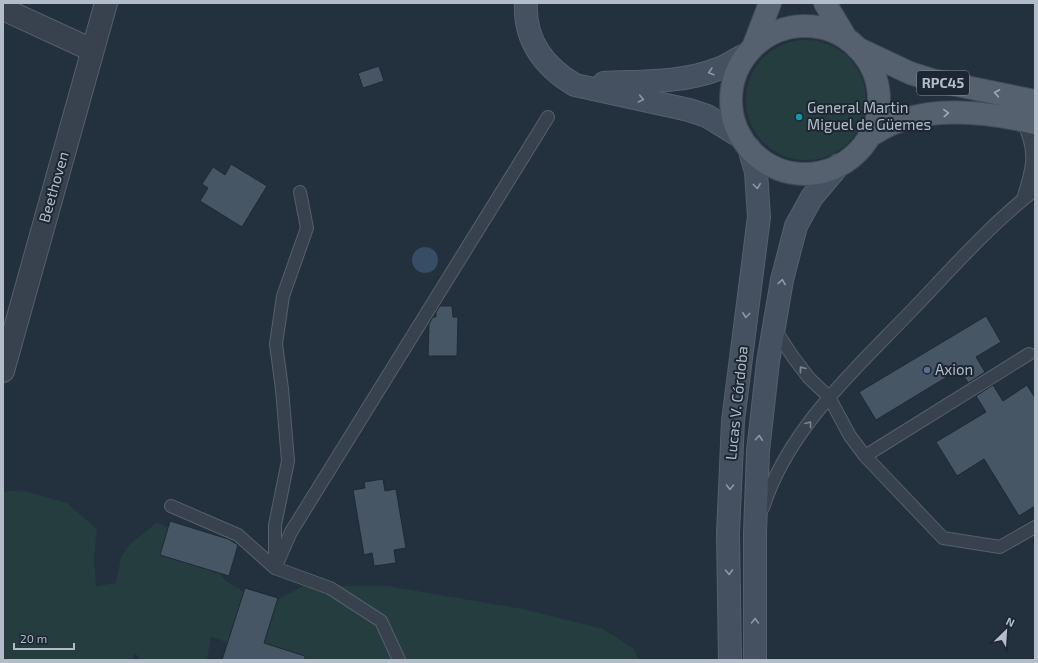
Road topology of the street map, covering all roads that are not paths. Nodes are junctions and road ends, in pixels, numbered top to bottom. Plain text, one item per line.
1 (106, 3) edge
2 (526, 3) edge
3 (770, 3) edge
4 (825, 3) edge
5 (3, 9) edge
6 (851, 43) junction
7 (92, 50) junction
8 (750, 50) junction
9 (575, 85) junction
10 (1035, 101) edge
11 (548, 117) dead end
12 (1029, 121) edge
13 (869, 136) junction
14 (745, 143) junction
15 (839, 165) junction
16 (1035, 190) edge
17 (300, 192) dead end
18 (1023, 199) junction
19 (774, 328) junction
20 (1029, 354) dead end
21 (4, 363) edge
22 (829, 397) junction
23 (864, 456) junction
24 (171, 506) dead end
25 (1035, 528) edge
26 (755, 533) junction
27 (275, 568) junction
28 (399, 660) edge
29 (730, 660) edge
30 (755, 660) edge

1 - 7 street, Beethoven
2 - 9 main road
3 - 8 main road, RPC45
4 - 6 main road, RPC45
5 - 7 street
6 - 8 main road, RPC45
10 -> 6 main road, RPC45
6 - 13 main road, RPC45
7 - 21 street, Beethoven
8 -> 9 main road
8 - 14 main road, RPC45
9 -> 14 main road
11 - 27 lane
13 -> 12 main road, RPC45
12 - 18 lane
13 - 15 main road, RPC45
14 - 15 main road, RPC45
14 -> 29 main road, Lucas V. Córdoba
19 -> 15 main road, Lucas V. Córdoba
16 - 18 lane
17 - 27 lane
18 - 22 lane
22 -> 19 lane
26 -> 19 main road, Lucas V. Córdoba
20 - 23 lane
22 - 23 lane
26 -> 22 lane
23 - 25 lane
24 - 27 lane
30 -> 26 main road, Lucas V. Córdoba
27 - 28 lane

